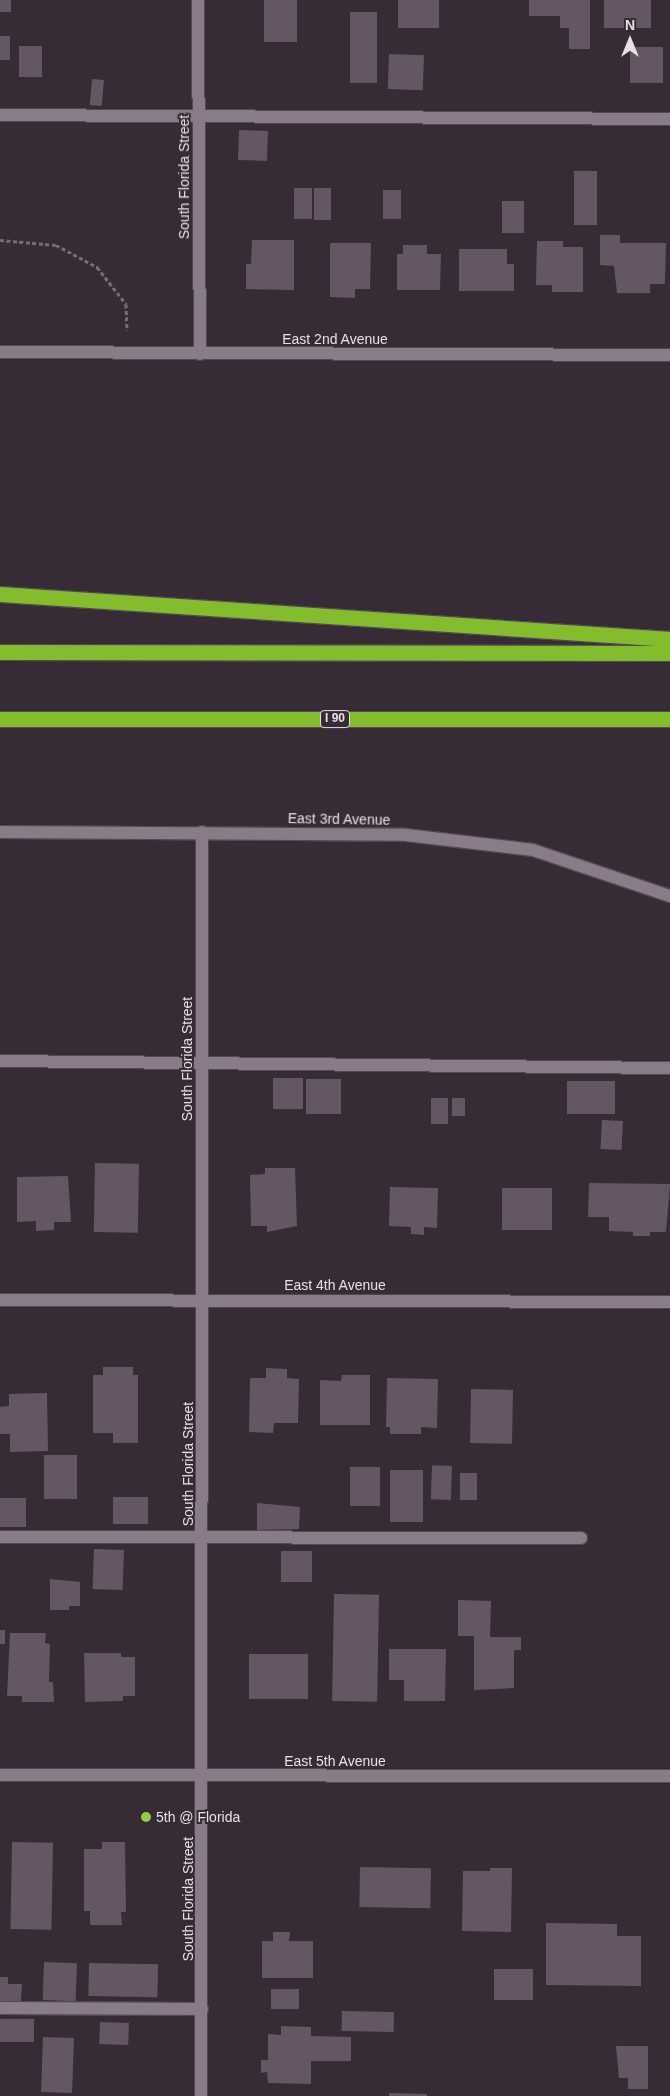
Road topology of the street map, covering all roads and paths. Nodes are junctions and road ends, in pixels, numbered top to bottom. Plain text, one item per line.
1 (198, 0) edge
2 (0, 114) edge
3 (199, 116) junction
4 (670, 119) edge
5 (0, 240) edge
6 (0, 352) edge
7 (127, 353) junction
8 (200, 354) junction
9 (670, 355) edge
10 (0, 594) edge
11 (670, 639) edge
12 (0, 652) edge
13 (670, 652) edge
14 (0, 719) edge
15 (670, 720) edge
16 (0, 832) edge
17 (202, 832) junction
18 (670, 896) edge
19 (0, 1061) edge
20 (202, 1062) junction
21 (670, 1068) edge
22 (0, 1300) edge
23 (202, 1300) junction
24 (670, 1302) edge
25 (0, 1538) edge
26 (204, 1538) junction
27 (581, 1538) dead end
28 (0, 1775) edge
29 (204, 1776) junction
30 (670, 1776) edge
31 (0, 2008) edge
32 (202, 2009) junction
33 (201, 2096) edge

1 - 3 street, South Florida Street
2 - 3 street
3 - 4 street
3 - 8 street, South Florida Street
5 - 7 path
6 - 7 street, East 2nd Avenue
7 - 8 street, East 2nd Avenue
8 - 9 street, East 2nd Avenue
10 - 11 highway
12 - 13 highway
14 - 15 highway, I 90
16 - 17 street, East 3rd Avenue
17 - 18 street, East 3rd Avenue
17 - 20 street, South Florida Street
19 - 20 street
20 - 21 street
20 - 23 street, South Florida Street
22 - 23 street, East 4th Avenue
23 - 24 street, East 4th Avenue
23 - 26 street, South Florida Street
25 - 26 street
26 - 27 street
26 - 29 street, South Florida Street
28 - 29 street, East 5th Avenue
29 - 30 street, East 5th Avenue
29 - 32 street, South Florida Street
31 - 32 street
32 - 33 street, South Florida Street

